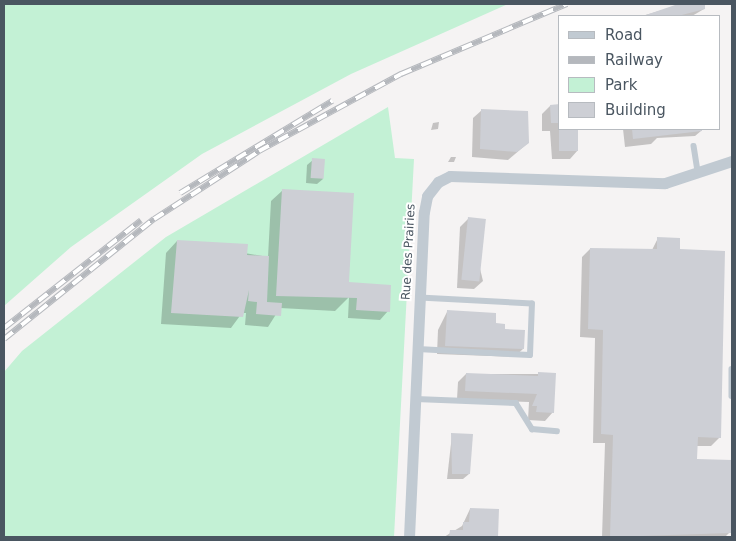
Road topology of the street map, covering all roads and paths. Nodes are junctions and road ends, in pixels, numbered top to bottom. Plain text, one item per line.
1 (694, 146) dead end
2 (732, 161) edge
3 (698, 174) junction
4 (420, 298) junction
5 (418, 349) junction
6 (732, 369) edge
7 (732, 396) edge
8 (416, 399) junction
9 (557, 431) dead end
10 (409, 537) edge

1 - 3 lane
2 - 3 street, Rue des Prairies
3 - 4 street, Rue des Prairies
4 - 5 street, Rue des Prairies
4 - 5 lane
5 - 8 street, Rue des Prairies
6 - 7 lane
8 - 9 lane
8 - 10 street, Rue des Prairies

